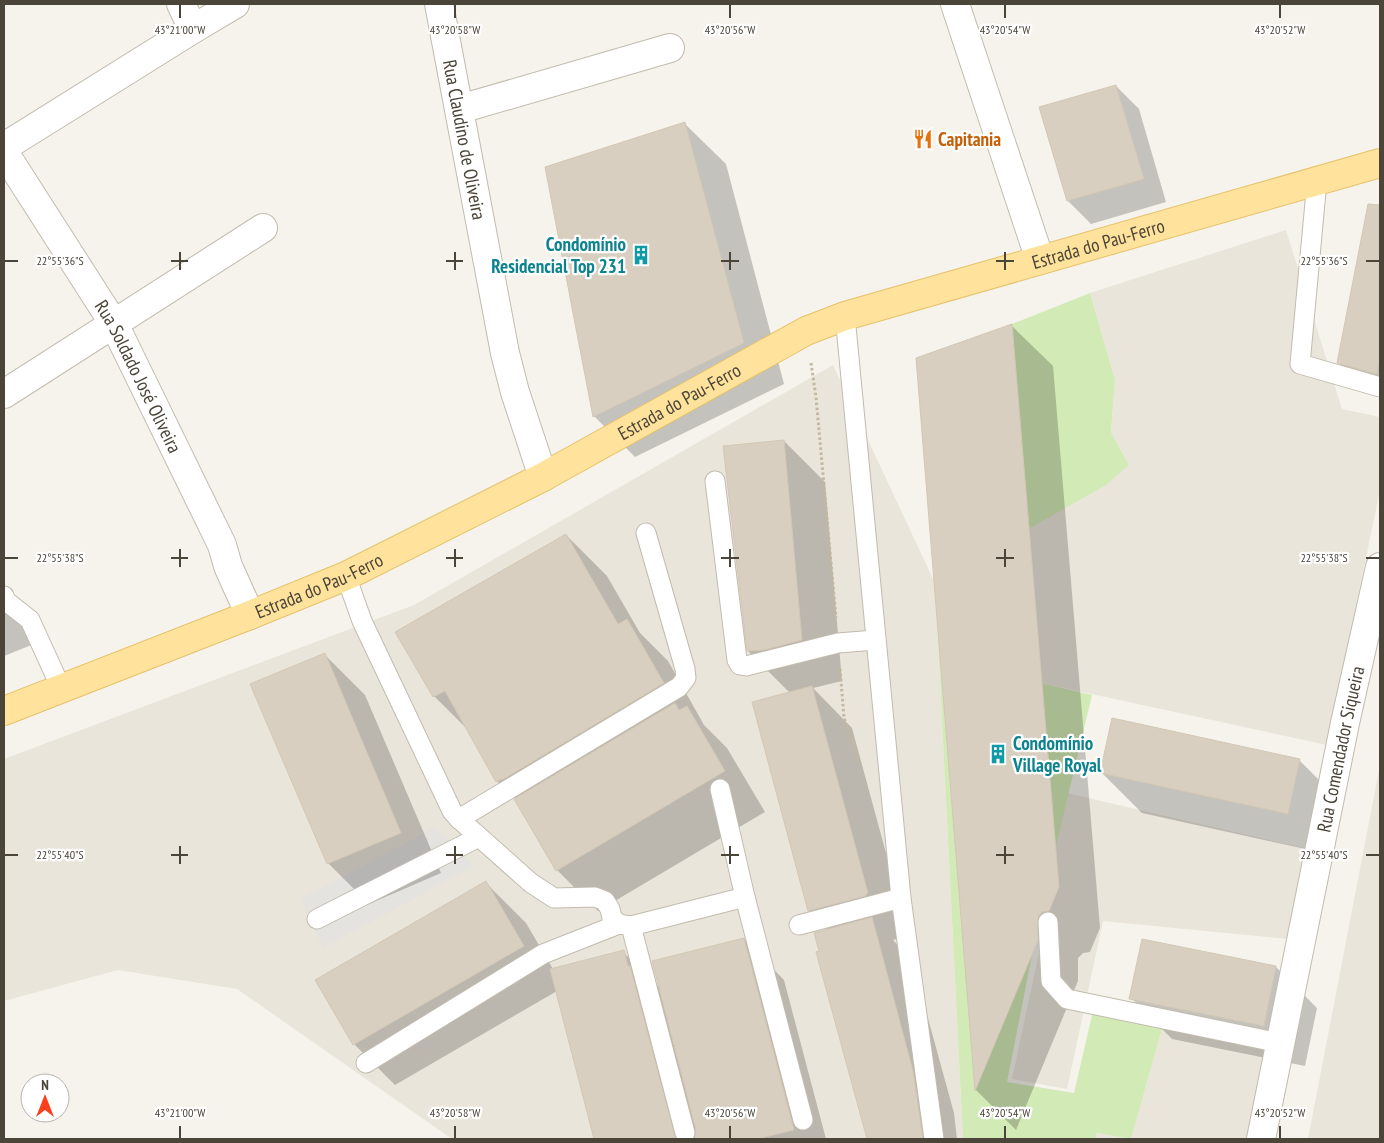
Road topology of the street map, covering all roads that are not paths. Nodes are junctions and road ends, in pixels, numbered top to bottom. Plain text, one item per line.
1 (180, 4) edge
2 (235, 4) edge
3 (439, 4) edge
4 (955, 4) edge
5 (192, 29) junction
6 (670, 48) dead end
7 (460, 109) junction
8 (4, 147) edge
9 (4, 152) edge
10 (1380, 163) edge
11 (1317, 181) junction
12 (263, 228) dead end
13 (1040, 260) junction
14 (845, 316) junction
15 (114, 324) junction
16 (1380, 387) edge
17 (4, 394) edge
18 (543, 476) junction
19 (715, 481) dead end
20 (646, 533) dead end
21 (1380, 567) edge
22 (346, 576) junction
23 (4, 596) edge
24 (11, 614) edge
25 (250, 616) junction
26 (876, 640) junction
27 (61, 688) junction
28 (4, 711) edge
29 (720, 789) dead end
30 (459, 819) junction
31 (479, 837) junction
32 (745, 897) junction
33 (900, 898) junction
34 (317, 919) dead end
35 (1048, 922) dead end
36 (625, 925) junction
37 (799, 925) dead end
38 (1280, 1043) junction
39 (366, 1063) dead end
40 (802, 1120) dead end
41 (685, 1134) dead end
42 (934, 1139) edge
43 (1261, 1139) edge

1 - 5 street
2 - 5 street
3 - 7 street, Rua Claudino de Oliveira
4 - 13 street
5 - 8 street
6 - 7 street
7 - 18 street, Rua Claudino de Oliveira
9 - 15 street, Rua Soldado José Oliveira
10 - 11 main road, Estrada do Pau-Ferro
11 - 13 main road, Estrada do Pau-Ferro
11 - 16 lane
12 - 15 street
13 - 14 main road, Estrada do Pau-Ferro
14 - 18 main road, Estrada do Pau-Ferro
14 - 26 lane
15 - 17 street
15 - 25 street, Rua Soldado José Oliveira
18 - 22 main road, Estrada do Pau-Ferro
19 - 26 lane
20 - 30 lane
21 - 38 street, Rua Comendador Siqueira
22 - 25 main road, Estrada do Pau-Ferro
22 - 30 lane
23 - 24 lane
24 - 27 lane
25 - 27 main road, Estrada do Pau-Ferro
26 - 33 lane
27 - 28 main road, Estrada do Pau-Ferro
29 - 32 lane
30 - 31 lane
31 - 34 lane
31 - 36 lane
32 - 36 lane
32 - 40 lane
33 - 37 lane
33 - 42 lane
35 - 38 lane
36 - 39 lane
36 - 41 lane
38 - 43 street, Rua Comendador Siqueira

